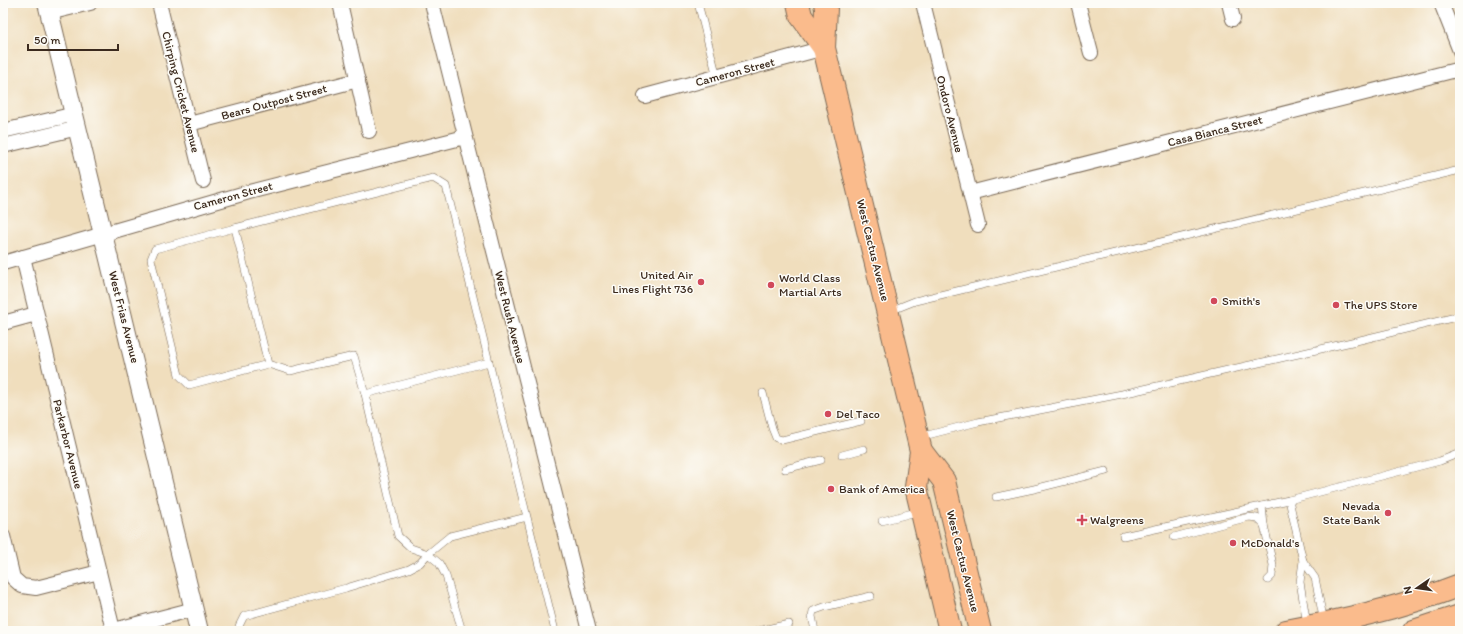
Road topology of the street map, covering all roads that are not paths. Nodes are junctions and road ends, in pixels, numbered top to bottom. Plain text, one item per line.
1 (90, 3) edge
2 (159, 3) edge
3 (340, 3) edge
4 (432, 3) edge
5 (698, 3) edge
6 (798, 3) edge
7 (825, 3) edge
8 (923, 3) edge
9 (1078, 3) edge
10 (1229, 3) edge
11 (1441, 3) edge
12 (48, 8) edge
13 (1233, 18) dead end
14 (824, 48) junction
15 (1460, 51) edge
16 (1091, 53) dead end
17 (1460, 69) edge
18 (717, 77) junction
19 (358, 80) junction
20 (645, 96) dead end
21 (76, 121) junction
22 (189, 124) junction
23 (3, 131) edge
24 (369, 131) dead end
25 (465, 137) junction
26 (4, 143) edge
27 (1460, 170) edge
28 (203, 181) dead end
29 (970, 193) junction
30 (978, 225) dead end
31 (235, 228) junction
32 (104, 233) junction
33 (23, 257) junction
34 (3, 263) edge
35 (888, 312) junction
36 (36, 314) junction
37 (1460, 316) edge
38 (3, 323) edge
39 (489, 362) junction
40 (268, 364) junction
41 (763, 393) dead end
42 (365, 394) junction
43 (861, 421) dead end
44 (920, 444) junction
45 (864, 449) dead end
46 (1460, 453) edge
47 (842, 455) dead end
48 (821, 460) dead end
49 (785, 469) dead end
50 (1106, 471) dead end
51 (996, 497) dead end
52 (1289, 500) junction
53 (1262, 506) junction
54 (921, 511) junction
55 (527, 516) junction
56 (882, 521) dead end
57 (1264, 525) junction
58 (3, 536) edge
59 (1123, 536) dead end
60 (1174, 537) dead end
61 (428, 554) junction
62 (1303, 561) junction
63 (99, 572) junction
64 (1268, 580) dead end
65 (1460, 585) edge
66 (871, 596) dead end
67 (194, 609) junction
68 (1460, 616) edge
69 (789, 624) dead end
70 (1316, 628) edge
71 (112, 631) edge
72 (199, 631) edge
73 (240, 631) edge
74 (462, 631) edge
75 (555, 631) edge
76 (589, 631) edge
77 (758, 631) edge
78 (815, 631) edge
79 (950, 631) edge
80 (980, 631) edge
81 (1286, 631) edge
82 (1414, 631) edge

1 - 12 street
2 - 22 street, Chirping Cricket Avenue
3 - 19 street
4 - 25 street, West Rush Avenue
5 - 18 lane
6 - 14 main road, West Cactus Avenue
7 - 14 main road, West Cactus Avenue
8 - 29 street, Ondoro Avenue
9 - 16 street
10 - 13 street
11 - 15 street
12 - 21 street, West Frias Avenue
14 - 18 street, Cameron Street
14 - 35 main road, West Cactus Avenue
17 - 29 street, Casa Bianca Street
18 - 20 street, Cameron Street
19 - 22 street, Bears Outpost Street
19 - 24 street
21 - 23 street
21 - 26 street
21 - 32 street, West Frias Avenue
22 - 28 street, Chirping Cricket Avenue
25 - 32 street, Cameron Street
25 - 76 street, West Rush Avenue
27 - 35 lane
29 - 30 street, Ondoro Avenue
31 - 39 lane
31 - 40 lane
31 - 40 lane
32 - 33 street, Cameron Street
32 - 67 street, West Frias Avenue
33 - 34 street, Cameron Street
33 - 36 street, Parkarbor Avenue
35 - 44 main road, West Cactus Avenue
36 - 38 street
36 - 63 street, Parkarbor Avenue
37 - 44 lane
39 - 42 lane
39 - 55 lane
40 - 42 lane
41 - 43 lane
42 - 61 lane
44 - 54 main road, West Cactus Avenue
44 - 80 main road, West Cactus Avenue
45 - 47 lane
46 - 52 lane
48 - 49 lane
50 - 51 lane
52 - 53 lane
52 - 62 lane
53 - 57 lane
53 - 59 lane
54 - 56 lane
54 - 79 main road, West Cactus Avenue
55 - 61 lane
55 - 75 lane
57 - 60 lane
57 - 64 lane
58 - 63 street
61 - 73 lane
61 - 74 lane
62 - 70 lane
62 - 70 lane
63 - 71 street, Parkarbor Avenue
65 - 70 main road
66 - 78 lane
67 - 71 street
67 - 72 street, West Frias Avenue
68 - 82 main road
69 - 77 lane
70 - 81 main road

